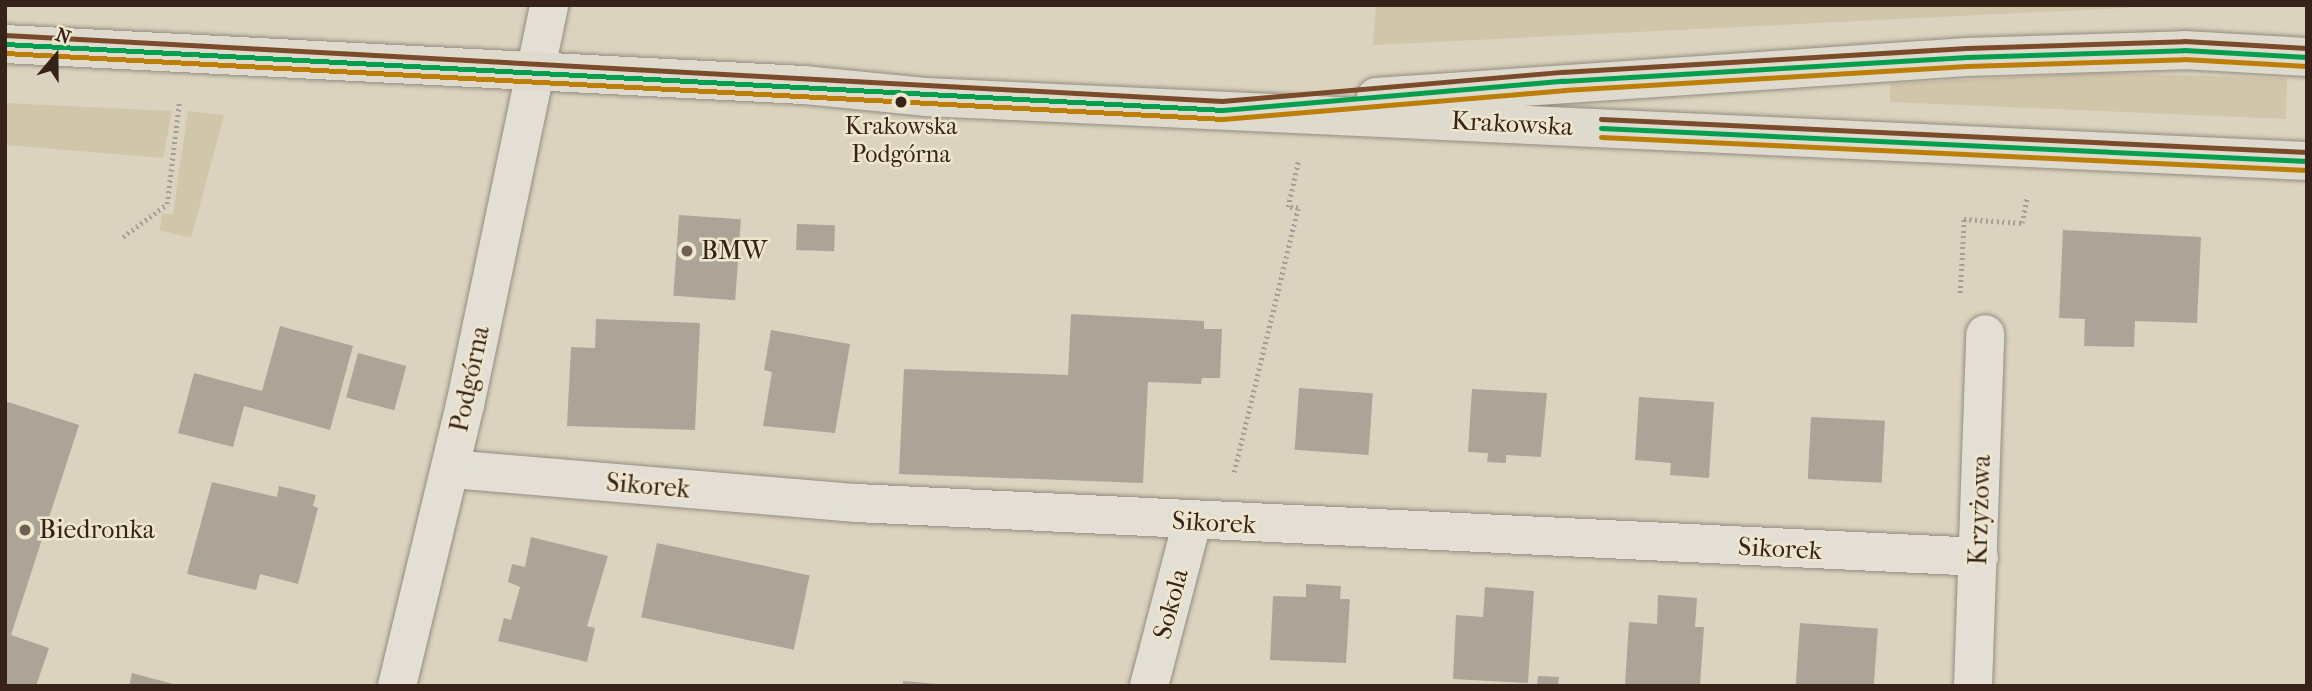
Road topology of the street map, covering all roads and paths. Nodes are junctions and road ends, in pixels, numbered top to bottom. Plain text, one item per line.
1 (549, 5) edge
2 (5, 44) edge
3 (2307, 57) edge
4 (534, 69) junction
5 (179, 103) dead end
6 (1222, 110) junction
7 (1300, 155) dead end
8 (2307, 161) edge
9 (123, 237) dead end
10 (1985, 334) dead end
11 (450, 469) junction
12 (1192, 522) junction
13 (1248, 524) junction
14 (1979, 557) junction
15 (397, 686) edge
16 (1149, 686) edge
17 (1973, 686) edge

1 - 4 street
2 - 4 main road, Krakowska
3 - 6 main road, Krakowska
4 - 6 main road, Krakowska
4 - 11 street, Podgórna
5 - 9 path
6 - 8 main road, Krakowska
7 - 13 path
10 - 14 street, Krzyżowa
11 - 12 street, Sikorek
11 - 15 street, Podgórna
12 - 13 street, Sikorek
12 - 16 street, Sokola
13 - 14 street, Sikorek
14 - 17 street, Krzyżowa

